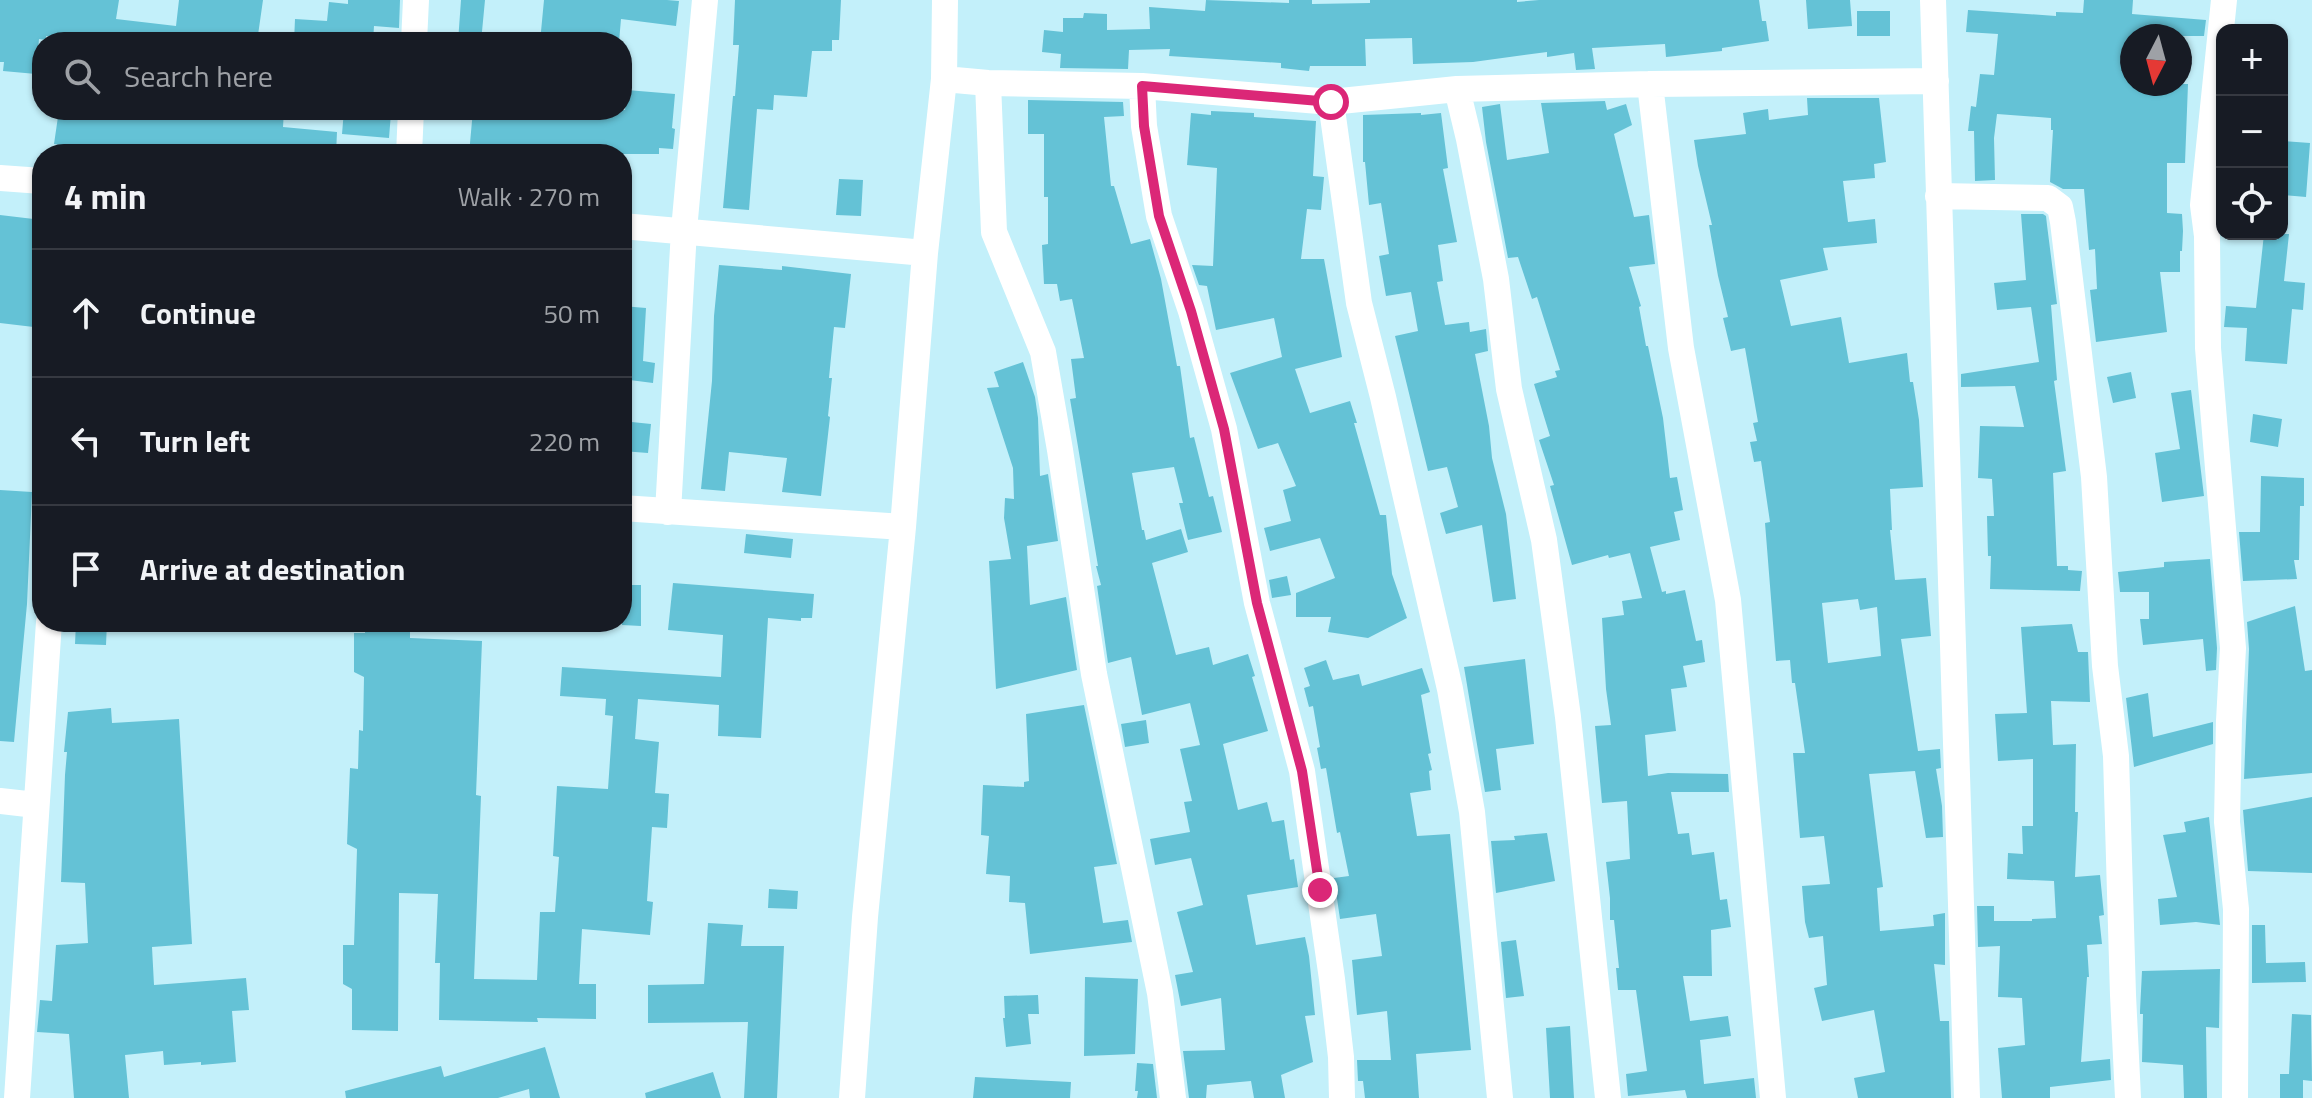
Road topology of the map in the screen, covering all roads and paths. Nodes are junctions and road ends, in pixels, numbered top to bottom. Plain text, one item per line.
1 (416, 0) edge
2 (705, 0) edge
3 (945, 0) edge
4 (1933, 0) edge
5 (2224, 0) edge
6 (414, 32) edge
7 (944, 79) junction
8 (1936, 81) junction
9 (988, 83) junction
10 (1650, 84) junction
11 (1142, 86) junction
12 (1457, 89) junction
13 (1331, 102) junction
14 (411, 120) edge
15 (409, 144) edge
16 (0, 178) edge
17 (32, 180) edge
18 (1938, 196) junction
19 (632, 227) edge
20 (684, 230) junction
21 (925, 253) junction
22 (632, 509) edge
23 (668, 512) junction
24 (903, 527) junction
25 (48, 632) edge
26 (0, 801) edge
27 (36, 805) junction
28 (17, 1098) edge
29 (852, 1098) edge
30 (1173, 1098) edge
31 (1342, 1098) edge
32 (1500, 1098) edge
33 (1608, 1098) edge
34 (1773, 1098) edge
35 (1967, 1098) edge
36 (2128, 1098) edge
37 (2235, 1098) edge

1 - 6 street
2 - 20 street
3 - 7 street
4 - 8 street
5 - 37 street
7 - 9 street
7 - 21 street
8 - 10 street
8 - 18 street
9 - 11 street
9 - 30 street
10 - 12 street
10 - 34 street
11 - 13 street
11 - 31 street
12 - 13 street
12 - 33 street
13 - 32 street
14 - 15 street
16 - 17 street
18 - 35 street
18 - 36 street
19 - 20 street
20 - 21 street
20 - 23 street
21 - 24 street
22 - 23 street
23 - 24 street
24 - 29 street
25 - 27 street
26 - 27 street
27 - 28 street

